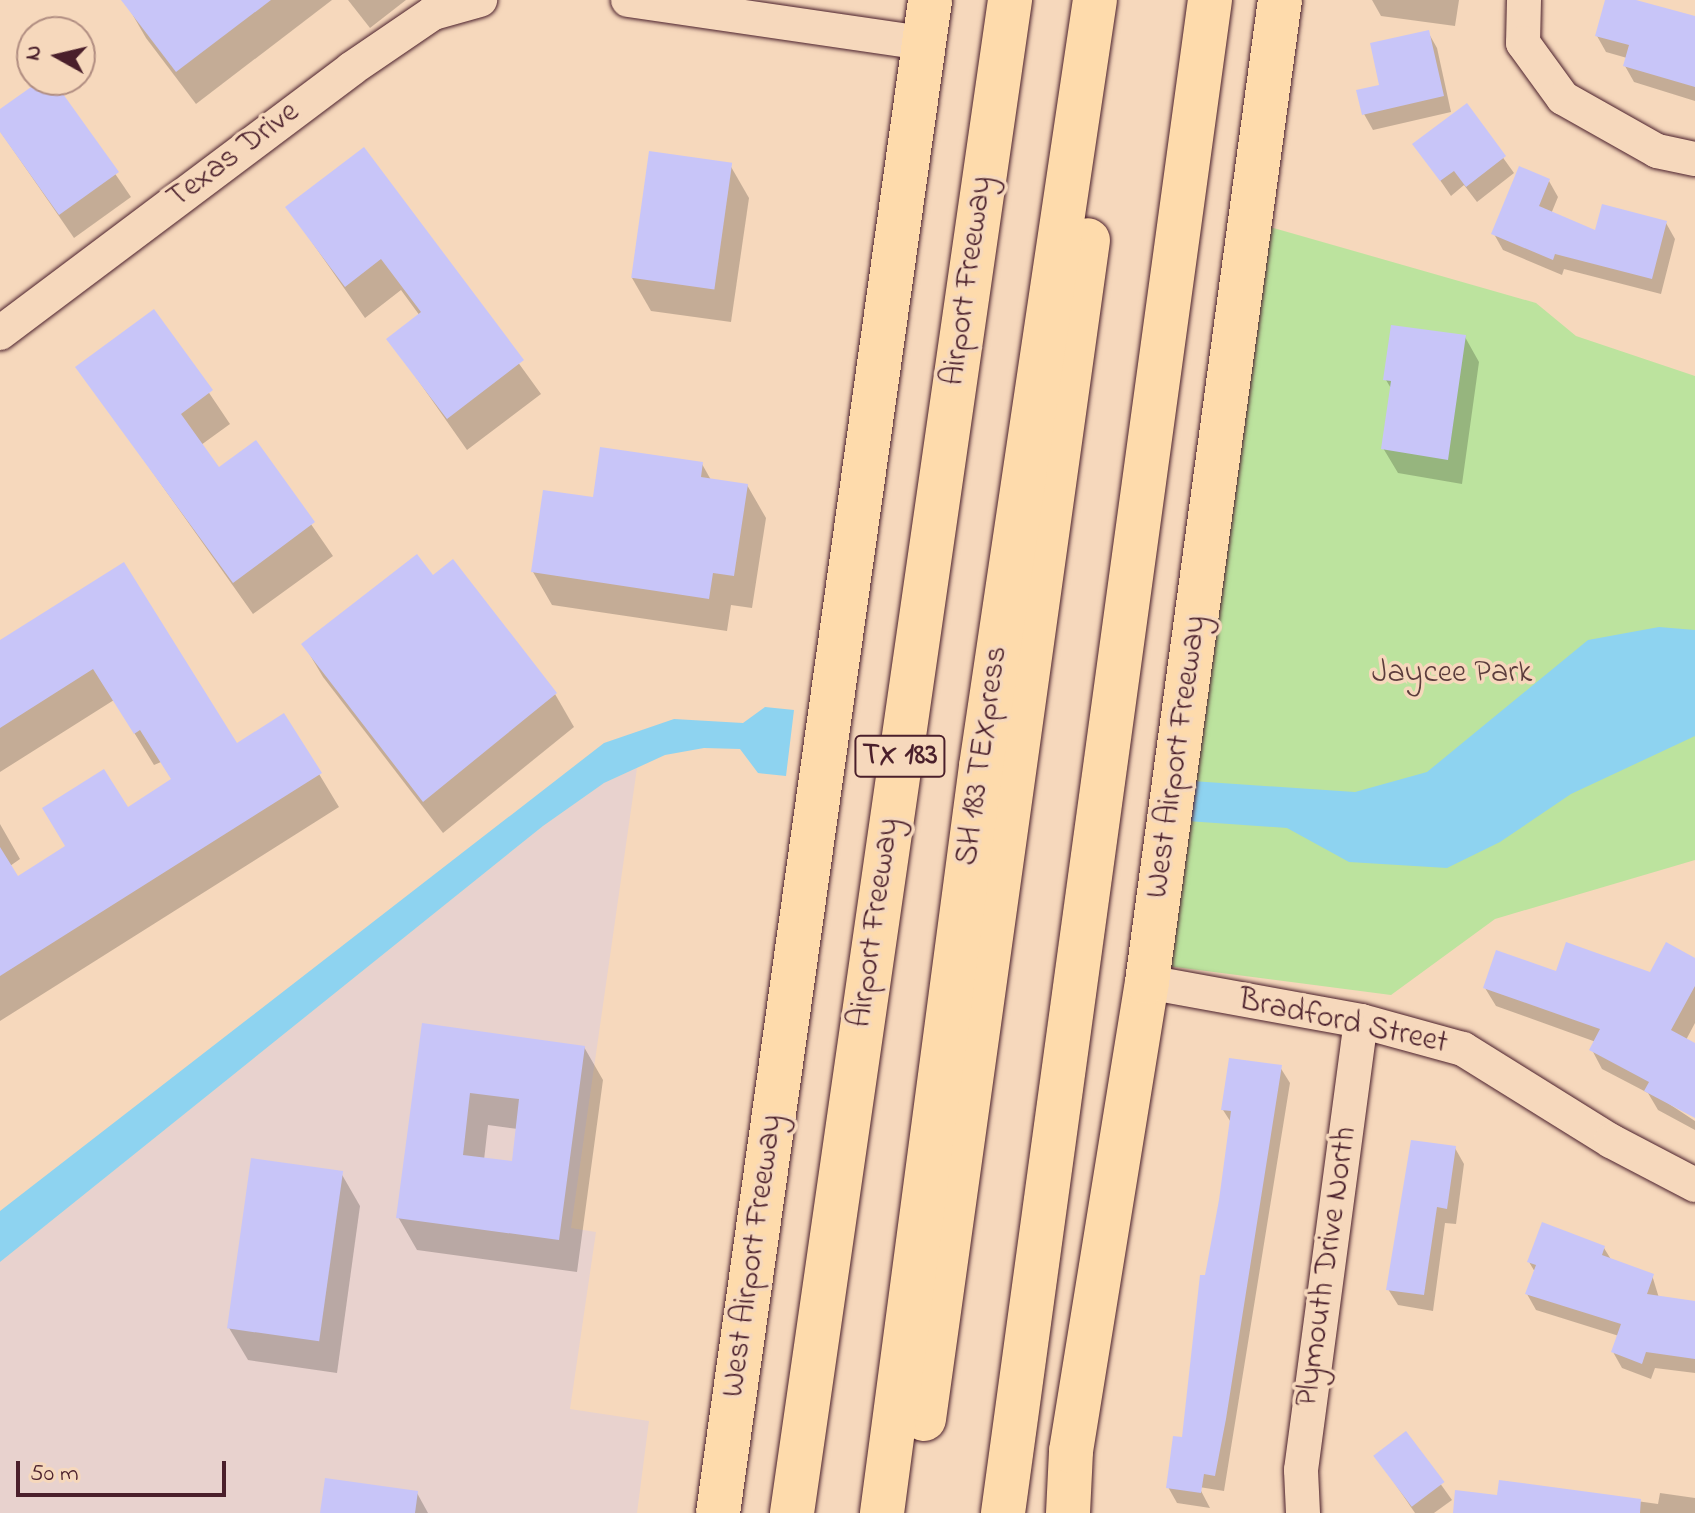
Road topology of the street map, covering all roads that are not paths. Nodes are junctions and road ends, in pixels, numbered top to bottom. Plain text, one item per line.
1 (480, 0) edge
2 (628, 0) edge
3 (930, 0) edge
4 (1010, 0) edge
5 (1095, 0) edge
6 (1124, 0) edge
7 (1210, 0) edge
8 (1280, 0) edge
9 (1524, 0) edge
10 (923, 43) junction
11 (1695, 159) edge
12 (0, 333) edge
13 (1147, 982) junction
14 (1361, 1021) junction
15 (1695, 1185) edge
16 (718, 1513) edge
17 (792, 1513) edge
18 (882, 1513) edge
19 (912, 1513) edge
20 (1003, 1513) edge
21 (1068, 1513) edge
22 (1303, 1513) edge

1 - 12 street, Texas Drive
2 - 10 street
3 - 10 main road, West Airport Freeway
4 - 17 main road, Airport Freeway / TX 183
5 - 18 main road, SH 183 TEXpress
6 - 19 main road, SH 183 TEXpress
7 - 20 main road
8 - 13 main road, West Airport Freeway
9 - 11 street
10 - 16 main road, West Airport Freeway
13 - 14 street, Bradford Street
13 - 21 main road, West Airport Freeway
14 - 15 street, Bradford Street
14 - 22 street, Plymouth Drive North

